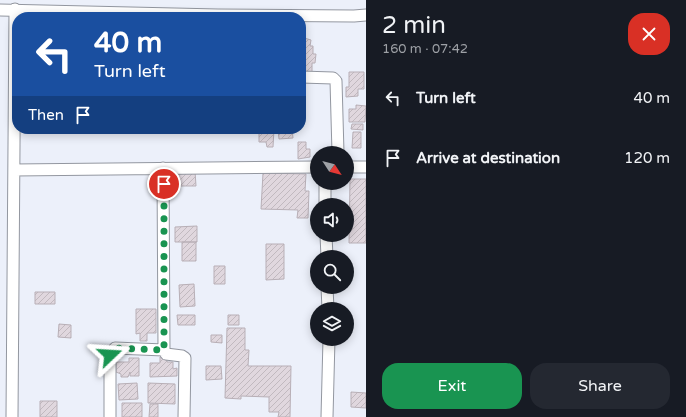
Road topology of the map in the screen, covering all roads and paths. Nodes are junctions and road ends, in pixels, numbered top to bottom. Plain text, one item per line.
1 (0, 10) edge
2 (15, 10) joint
3 (83, 12) edge
4 (366, 15) edge
5 (306, 16) edge
6 (306, 78) edge
7 (14, 134) edge
8 (338, 146) edge
9 (310, 167) edge
10 (354, 167) edge
11 (366, 167) edge
12 (164, 168) junction
13 (14, 170) junction
14 (329, 346) edge
15 (164, 350) junction
16 (12, 417) edge
17 (110, 417) edge
18 (184, 417) edge
19 (326, 417) edge

1 - 2 street
2 - 3 street
4 - 5 street
6 - 8 street
7 - 13 street
9 - 12 street
10 - 11 street
12 - 13 street
12 - 15 street
13 - 16 street
14 - 19 street
15 - 17 street
15 - 18 street

